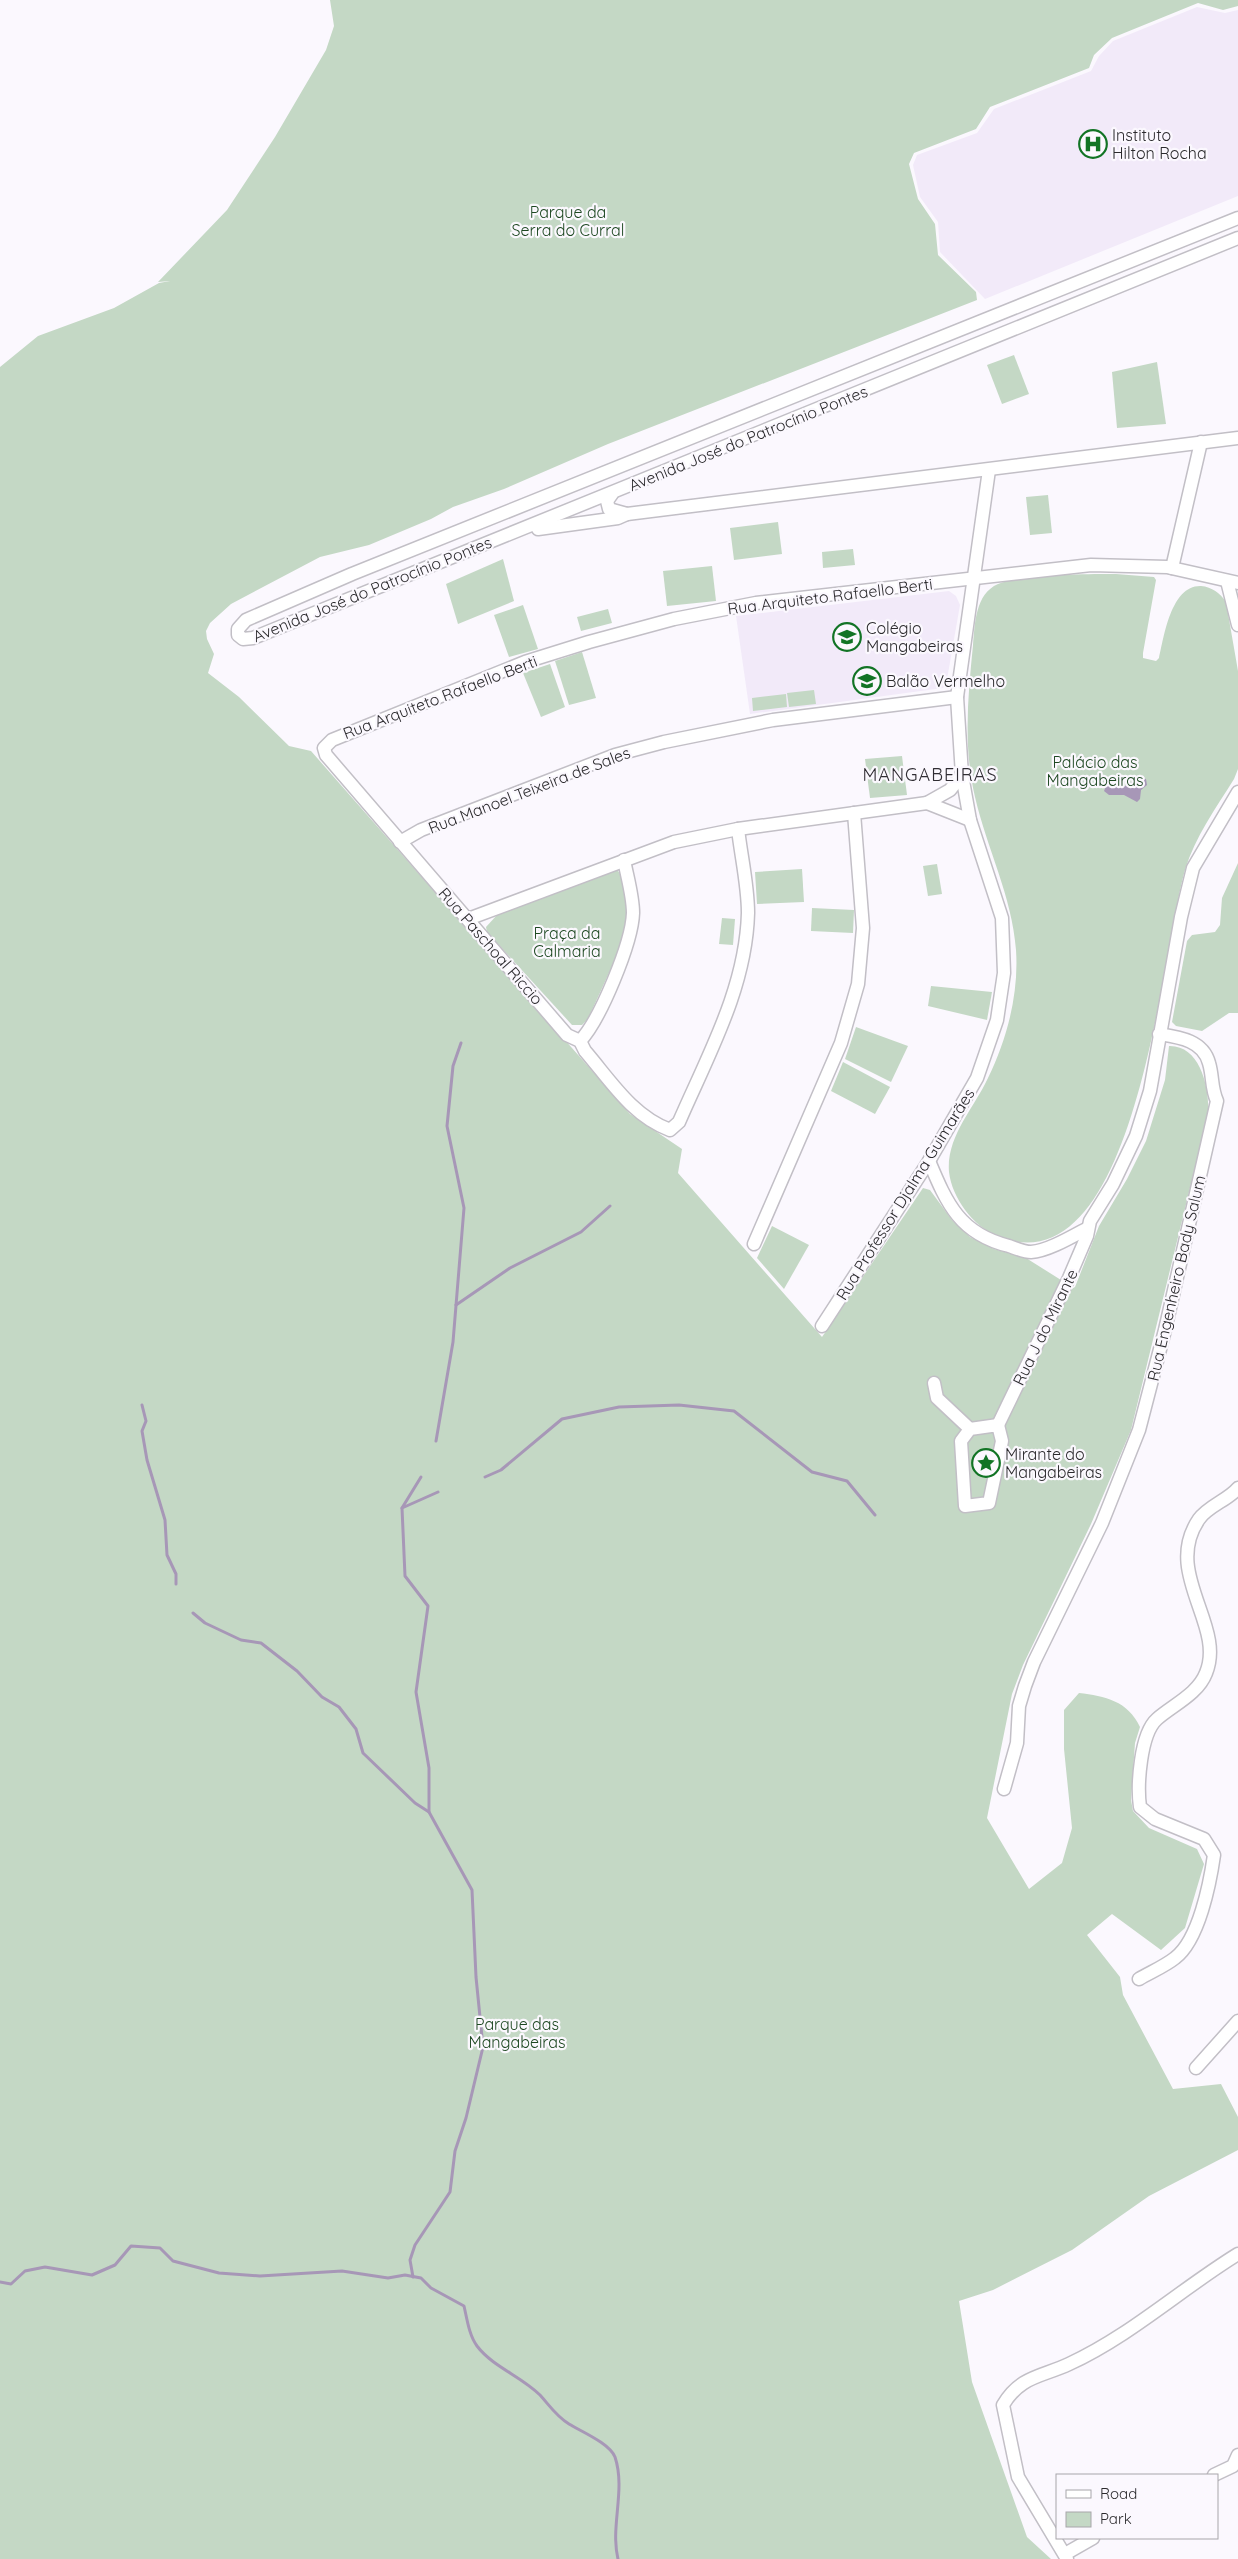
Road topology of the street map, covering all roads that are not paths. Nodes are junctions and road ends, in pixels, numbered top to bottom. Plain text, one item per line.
1 (1238, 218) edge
2 (1238, 238) edge
3 (1238, 438) edge
4 (1201, 442) junction
5 (989, 470) junction
6 (612, 494) junction
7 (626, 514) junction
8 (518, 532) junction
9 (1172, 568) junction
10 (975, 578) junction
11 (1233, 582) edge
12 (1238, 625) edge
13 (957, 696) junction
14 (324, 748) joint
15 (962, 775) junction
16 (1238, 792) edge
17 (927, 803) junction
18 (854, 813) junction
19 (970, 820) junction
20 (738, 829) junction
21 (400, 842) junction
22 (624, 860) junction
23 (468, 918) junction
24 (1159, 1034) junction
25 (580, 1041) junction
26 (929, 1161) junction
27 (1088, 1228) junction
28 (754, 1244) dead end
29 (822, 1326) dead end
30 (934, 1383) dead end
31 (998, 1426) junction
32 (970, 1429) junction
33 (1238, 1488) edge
34 (1004, 1789) dead end
35 (1139, 1979) dead end
36 (1238, 2021) edge
37 (1196, 2068) dead end
38 (1238, 2254) edge
39 (1236, 2462) edge
40 (1216, 2474) edge
41 (1092, 2539) edge
42 (1066, 2556) edge

1 - 8 street, Avenida José do Patrocínio Pontes
2 - 6 street, Avenida José do Patrocínio Pontes
3 - 4 street
4 - 5 street
4 - 9 street
5 - 7 street
5 - 10 street, Rua Professor Djalma Guimarães
6 - 7 street
6 - 8 street, Avenida José do Patrocínio Pontes
7 - 8 street
9 - 10 street, Rua Arquiteto Rafaello Berti
9 - 11 street, Rua Arquiteto Rafaello Berti
10 - 13 street, Rua Professor Djalma Guimarães
10 - 14 street, Rua Arquiteto Rafaello Berti
11 - 12 street
13 - 15 street, Rua Professor Djalma Guimarães
13 - 21 street, Rua Manoel Teixeira de Sales
14 - 21 street, Rua Paschoal Riccio
15 - 17 street
15 - 19 street, Rua Professor Djalma Guimarães
16 - 24 street
17 - 18 street
17 - 19 street
18 - 20 street
18 - 28 street
19 - 26 street, Rua Professor Djalma Guimarães
20 - 22 street
20 - 25 street, Rua Paschoal Riccio
21 - 23 street, Rua Paschoal Riccio
22 - 23 street
22 - 25 street
23 - 25 street, Rua Paschoal Riccio
24 - 27 street, Rua J do Mirante
24 - 34 street, Rua Engenheiro Bady Salum
26 - 27 street
26 - 29 street, Rua Professor Djalma Guimarães
27 - 31 street, Rua J do Mirante
30 - 32 street
31 - 32 street
31 - 32 street
33 - 35 street
36 - 37 street
38 - 42 street
39 - 40 street
41 - 42 street

